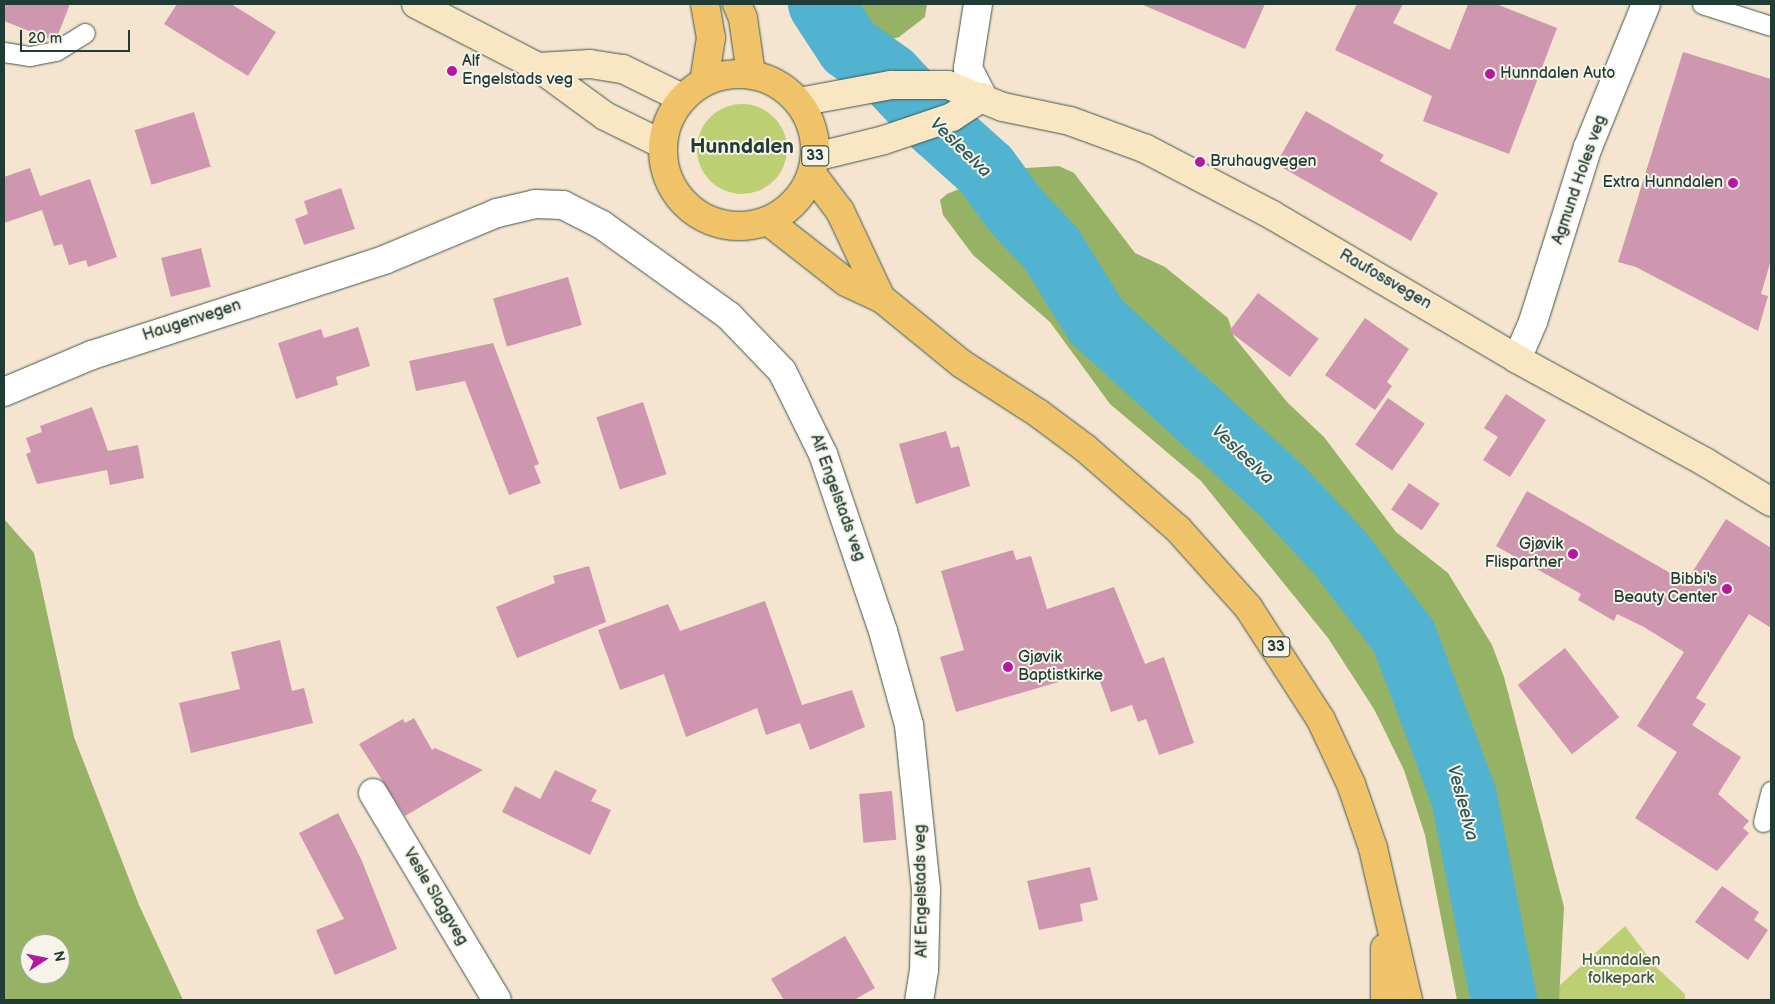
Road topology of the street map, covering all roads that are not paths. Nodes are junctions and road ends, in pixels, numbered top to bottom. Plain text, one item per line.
1 (416, 4) edge
2 (705, 4) edge
3 (737, 4) edge
4 (978, 4) edge
5 (1646, 4) edge
6 (1702, 4) edge
7 (1771, 26) edge
8 (85, 33) dead end
9 (4, 52) edge
10 (538, 67) junction
11 (751, 74) junction
12 (704, 82) junction
13 (983, 96) junction
14 (682, 98) junction
15 (799, 102) junction
16 (662, 144) junction
17 (814, 165) junction
18 (768, 221) junction
19 (384, 260) joint
20 (881, 298) junction
21 (1517, 358) junction
22 (4, 392) edge
23 (1771, 502) edge
24 (1771, 791) edge
25 (373, 793) dead end
26 (1763, 822) dead end
27 (1385, 899) junction
28 (497, 1000) edge
29 (919, 1000) edge
30 (1385, 1000) edge
31 (1408, 1000) edge

1 - 10 main road
2 - 12 main road
3 - 11 main road
4 - 13 street
5 - 21 street, Agmund Holes veg
6 - 7 lane
8 - 9 lane
10 - 14 main road
10 - 16 main road
11 - 12 main road, 33
11 - 15 main road, 33
12 - 14 main road, 33
13 - 15 main road, Raufossvegen
13 - 17 main road
13 - 21 main road, Raufossvegen
14 - 16 main road, 33
15 - 17 main road, 33
16 - 18 main road, 33
17 - 18 main road, 33
17 - 20 main road, 33
18 - 20 main road, 33
19 - 22 street, Haugenvegen
19 - 29 street, Alf Engelstads veg
20 - 27 main road, 33
21 - 23 main road, Raufossvegen
24 - 26 lane
25 - 28 street, Vesle Slaggveg
27 - 30 main road, 33
27 - 31 main road, 33

